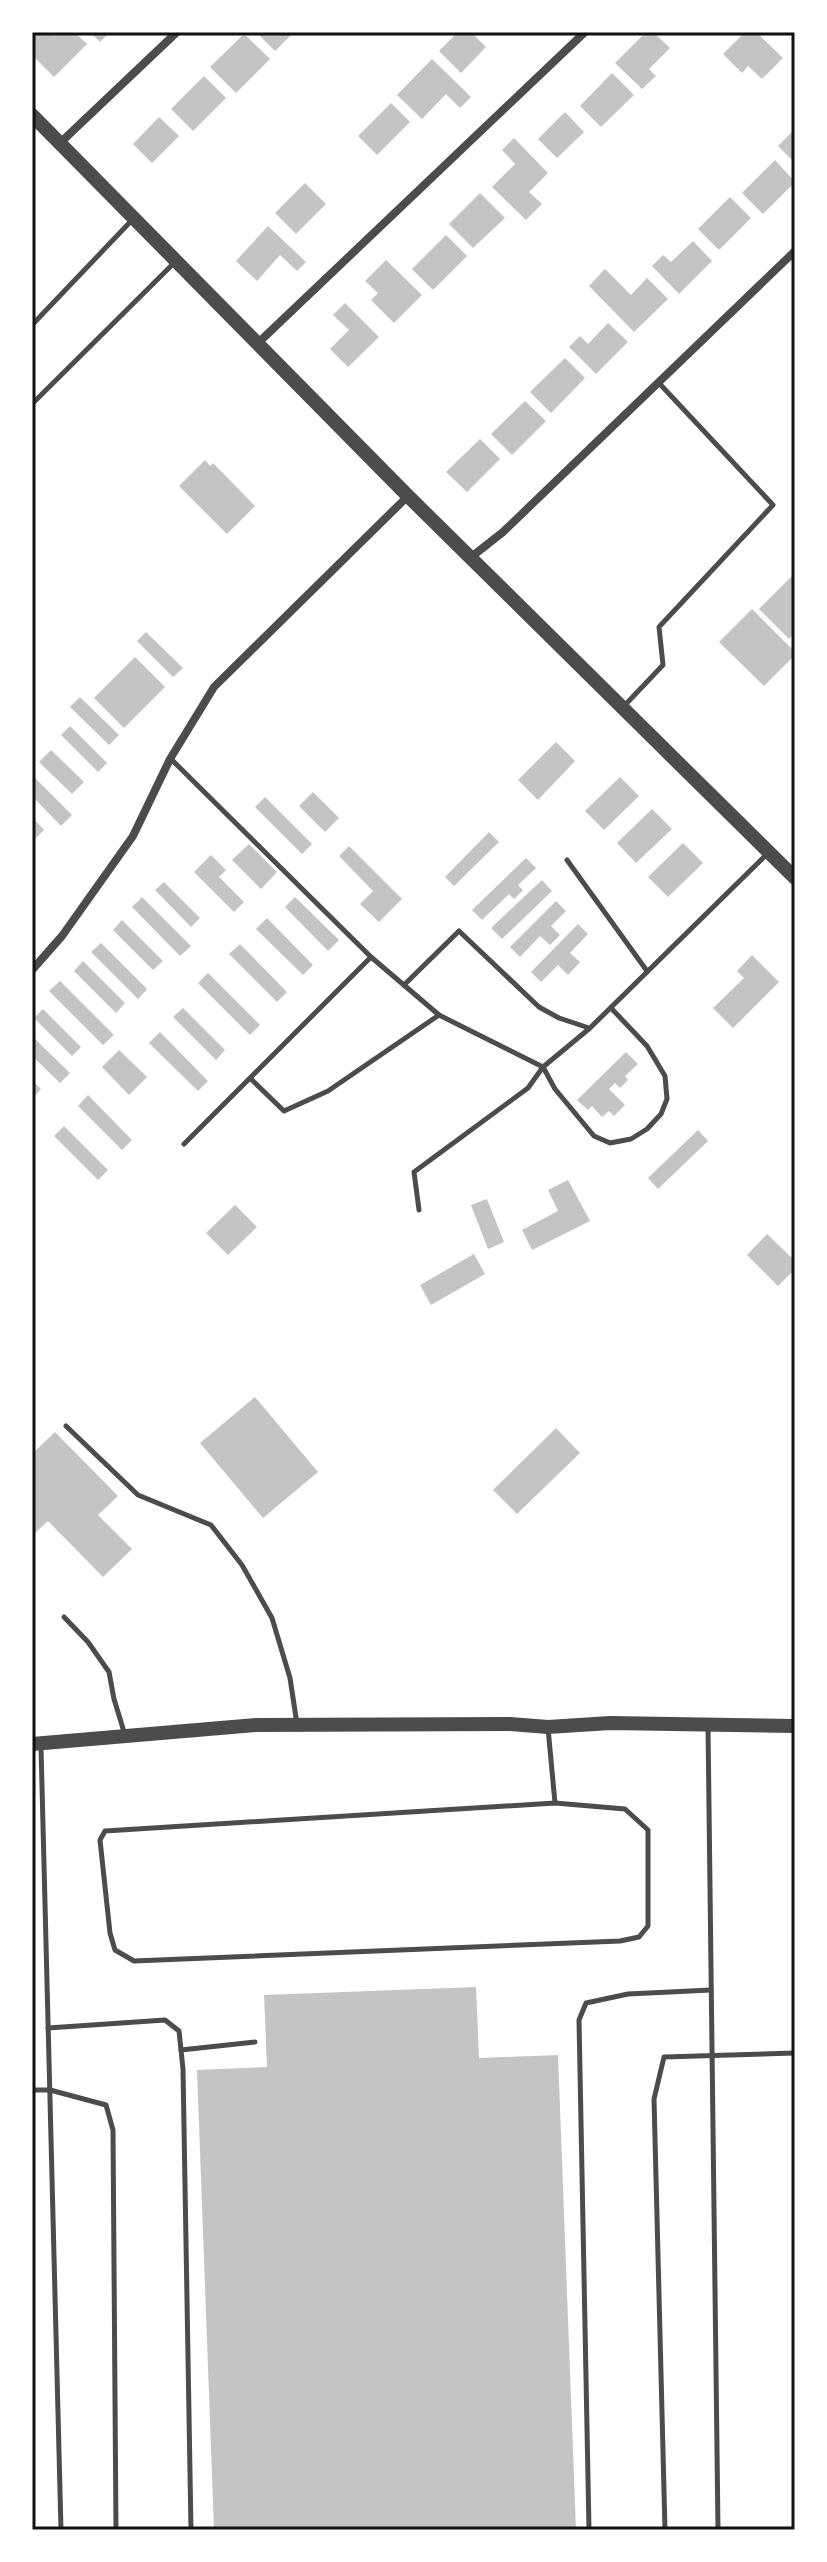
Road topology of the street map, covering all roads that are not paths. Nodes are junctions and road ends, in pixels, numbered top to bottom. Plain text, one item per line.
1 (177, 32) edge
2 (585, 32) edge
3 (32, 115) edge
4 (60, 143) junction
5 (134, 218) junction
6 (795, 251) edge
7 (176, 260) junction
8 (32, 325) edge
9 (258, 343) junction
10 (658, 382) junction
11 (32, 404) edge
12 (408, 496) junction
13 (470, 558) junction
14 (622, 709) junction
15 (170, 759) junction
16 (769, 853) junction
17 (567, 860) dead end
18 (795, 878) edge
19 (371, 957) junction
20 (32, 970) edge
21 (647, 971) junction
22 (404, 985) junction
23 (611, 1008) junction
24 (439, 1015) junction
25 (590, 1028) junction
26 (543, 1067) junction
27 (251, 1079) junction
28 (184, 1144) dead end
29 (419, 1210) dead end
30 (66, 1426) dead end
31 (64, 1617) dead end
32 (298, 1725) junction
33 (708, 1725) junction
34 (795, 1726) edge
35 (548, 1727) junction
36 (125, 1736) junction
37 (36, 1744) edge
38 (555, 1803) junction
39 (711, 1990) junction
40 (48, 2028) junction
41 (255, 2042) dead end
42 (181, 2050) junction
43 (795, 2053) edge
44 (712, 2055) junction
45 (32, 2090) edge
46 (50, 2090) junction
47 (61, 2530) edge
48 (116, 2530) edge
49 (191, 2530) edge
50 (589, 2530) edge
51 (665, 2530) edge
52 (718, 2530) edge

1 - 4 street
2 - 9 street
3 - 4 street
4 - 5 street
5 - 7 street
5 - 8 lane
6 - 10 street
7 - 9 street
7 - 11 lane
9 - 12 street
10 - 13 street
10 - 14 lane
12 - 13 street
12 - 15 street
13 - 14 street
14 - 16 street
15 - 19 lane
15 - 20 street
16 - 18 street
16 - 21 lane
17 - 21 lane
19 - 22 lane
19 - 27 lane
21 - 23 lane
22 - 24 lane
22 - 25 lane
23 - 25 lane
23 - 26 lane
24 - 26 lane
24 - 27 lane
25 - 26 lane
26 - 29 lane
27 - 28 lane
30 - 32 lane
31 - 36 lane
32 - 35 street
32 - 36 street
33 - 34 street
33 - 35 street
33 - 39 lane
35 - 38 lane
36 - 37 street
37 - 40 lane
38 - 38 lane
39 - 44 lane
39 - 50 lane
40 - 42 lane
40 - 46 lane
41 - 42 lane
42 - 49 lane
43 - 44 lane
44 - 51 lane
44 - 52 lane
45 - 46 lane
46 - 47 lane
46 - 48 lane

